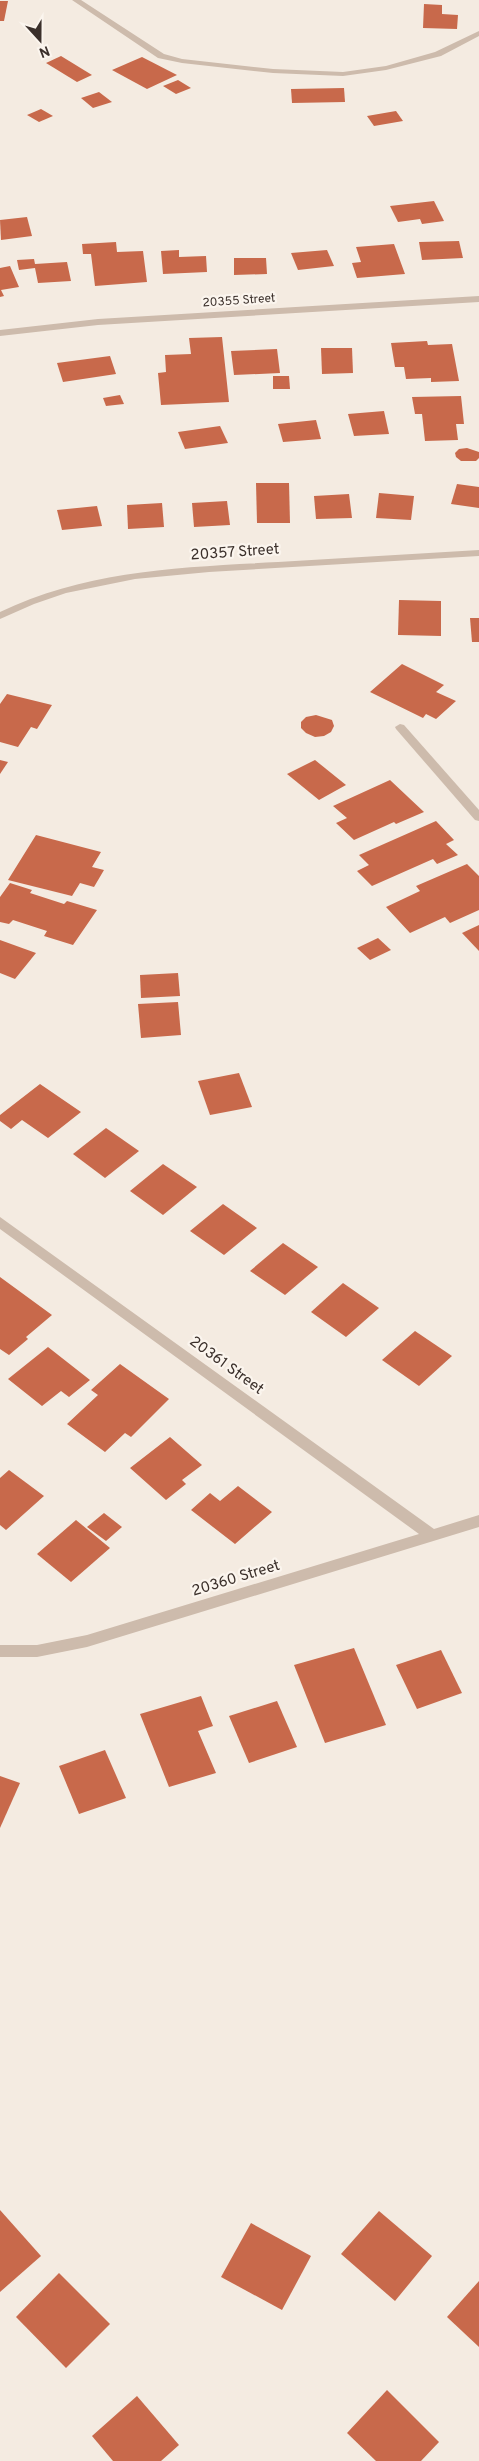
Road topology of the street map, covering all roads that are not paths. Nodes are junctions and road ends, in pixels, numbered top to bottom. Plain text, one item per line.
1 (76, 0) edge
2 (479, 33) edge
3 (479, 299) edge
4 (0, 333) edge
5 (479, 553) edge
6 (0, 616) edge
7 (400, 727) dead end
8 (479, 817) edge
9 (0, 1222) edge
10 (479, 1521) edge
11 (433, 1536) junction
12 (0, 1652) edge

1 - 2 street
3 - 4 street, 20355 Street
5 - 6 street, 20357 Street
7 - 8 street
9 - 11 street, 20361 Street
10 - 11 street, 20360 Street
11 - 12 street, 20360 Street

